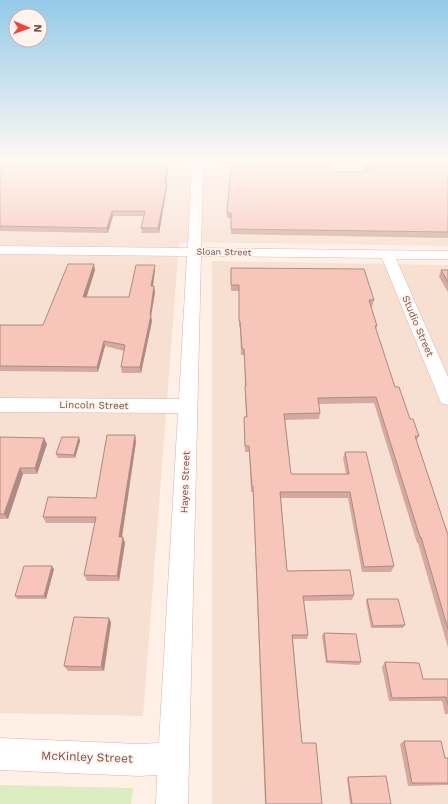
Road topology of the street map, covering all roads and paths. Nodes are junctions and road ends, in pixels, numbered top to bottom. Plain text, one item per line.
1 (197, 198) edge
2 (0, 250) edge
3 (195, 251) junction
4 (387, 254) junction
5 (448, 255) edge
6 (448, 398) edge
7 (0, 404) edge
8 (188, 406) junction
9 (0, 754) edge
10 (174, 758) junction
11 (172, 804) edge

1 - 3 street, Hayes Street
2 - 3 street, Sloan Street
3 - 4 street, Sloan Street
3 - 8 street, Hayes Street
4 - 5 street, Sloan Street
4 - 6 street, Studio Street
7 - 8 street, Lincoln Street
8 - 10 street, Hayes Street
9 - 10 street, McKinley Street
10 - 11 street, Hayes Street

